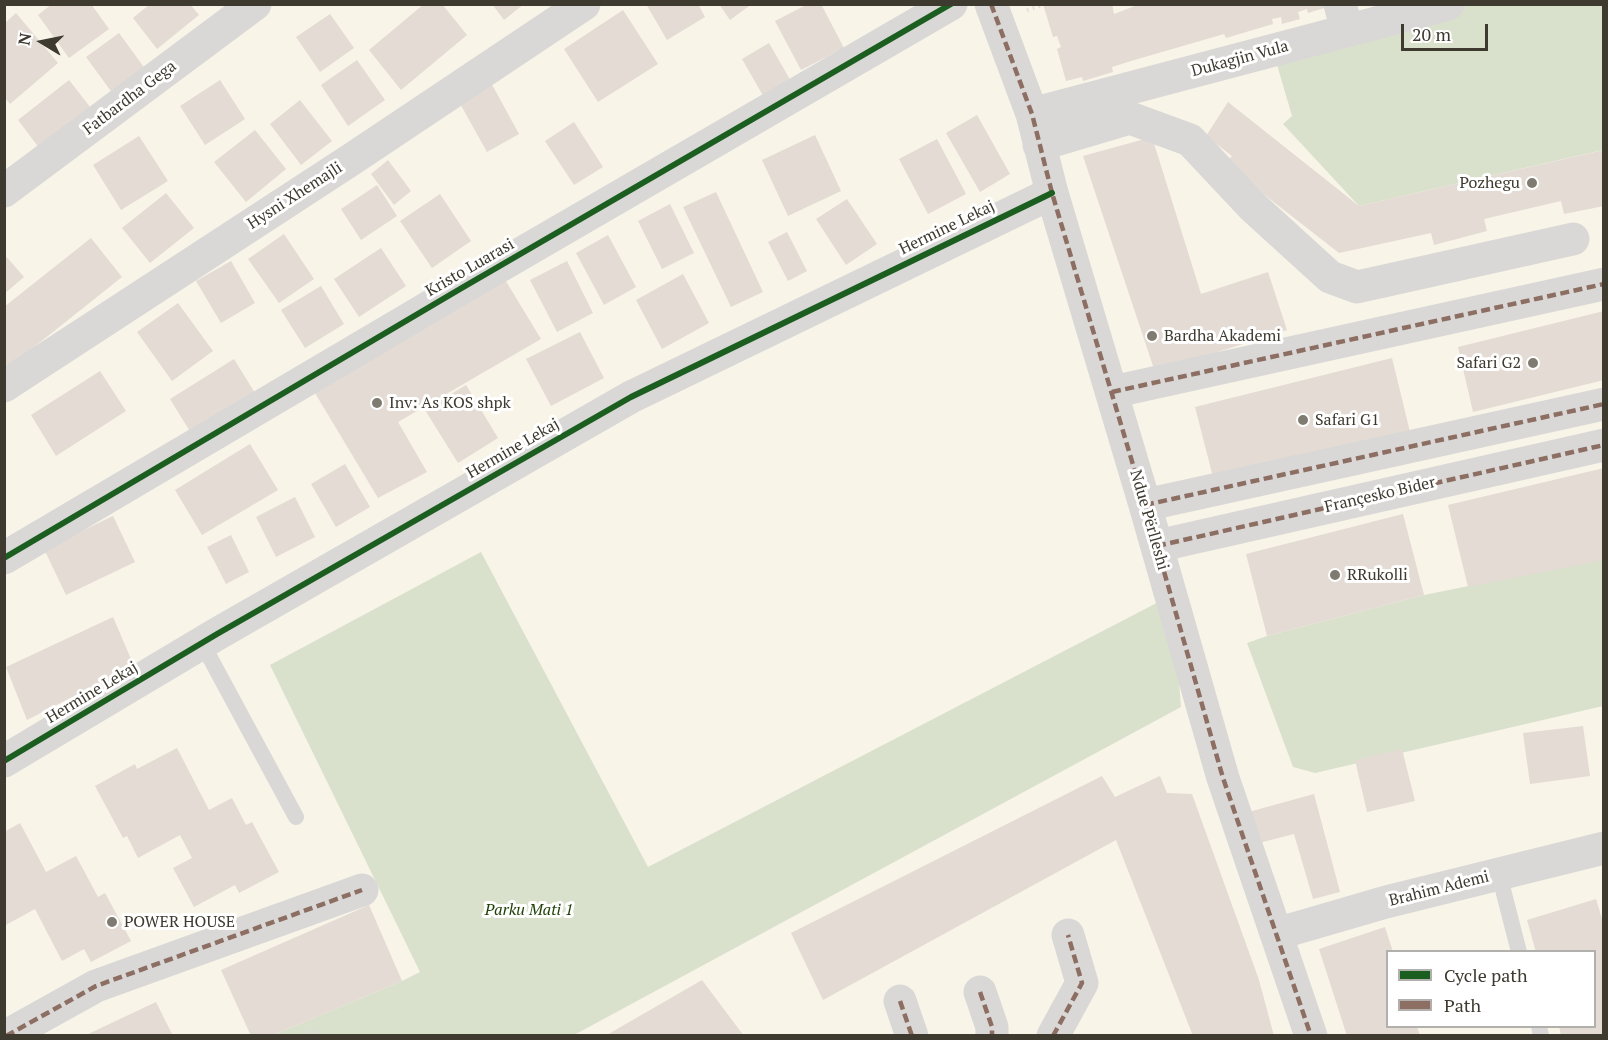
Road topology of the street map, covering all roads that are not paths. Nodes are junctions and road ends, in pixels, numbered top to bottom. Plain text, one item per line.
1 (255, 4) edge
2 (584, 4) edge
3 (951, 4) edge
4 (991, 4) edge
5 (1448, 4) edge
6 (1344, 18) edge
7 (1036, 130) junction
8 (4, 191) edge
9 (1052, 193) junction
10 (1573, 239) dead end
11 (1604, 284) edge
12 (4, 386) edge
13 (1112, 392) junction
14 (1604, 404) edge
15 (1604, 445) edge
16 (1145, 505) junction
17 (1157, 546) junction
18 (4, 558) edge
19 (202, 644) junction
20 (4, 761) edge
21 (296, 817) dead end
22 (1604, 848) edge
23 (1499, 874) junction
24 (362, 890) dead end
25 (1276, 934) junction
26 (1068, 935) dead end
27 (1519, 950) edge
28 (980, 992) dead end
29 (900, 1001) dead end
30 (6, 1035) edge
31 (912, 1035) edge
32 (992, 1035) edge
33 (1053, 1035) edge
34 (1311, 1035) edge

1 - 8 street, Fatbardha Gega
2 - 12 street, Hysni Xhemajli
3 - 18 street, Kristo Luarasi
4 - 7 street, Ndue Përlleshi
5 - 6 street, Dukagjin Vula
6 - 7 street, Dukagjin Vula
7 - 9 street, Ndue Përlleshi
7 - 10 street
9 - 13 street, Ndue Përlleshi
9 - 19 street, Hermine Lekaj
11 - 13 street
13 - 16 street, Ndue Përlleshi
14 - 16 street
15 - 17 street, Françesko Bider
16 - 17 street, Ndue Përlleshi
17 - 25 street, Ndue Përlleshi
19 - 20 street, Hermine Lekaj
19 - 21 lane
22 - 23 street, Brahim Ademi
23 - 25 street, Brahim Ademi
23 - 27 lane
24 - 30 street
25 - 34 street, Ndue Përlleshi
26 - 33 street
28 - 32 street
29 - 31 street

